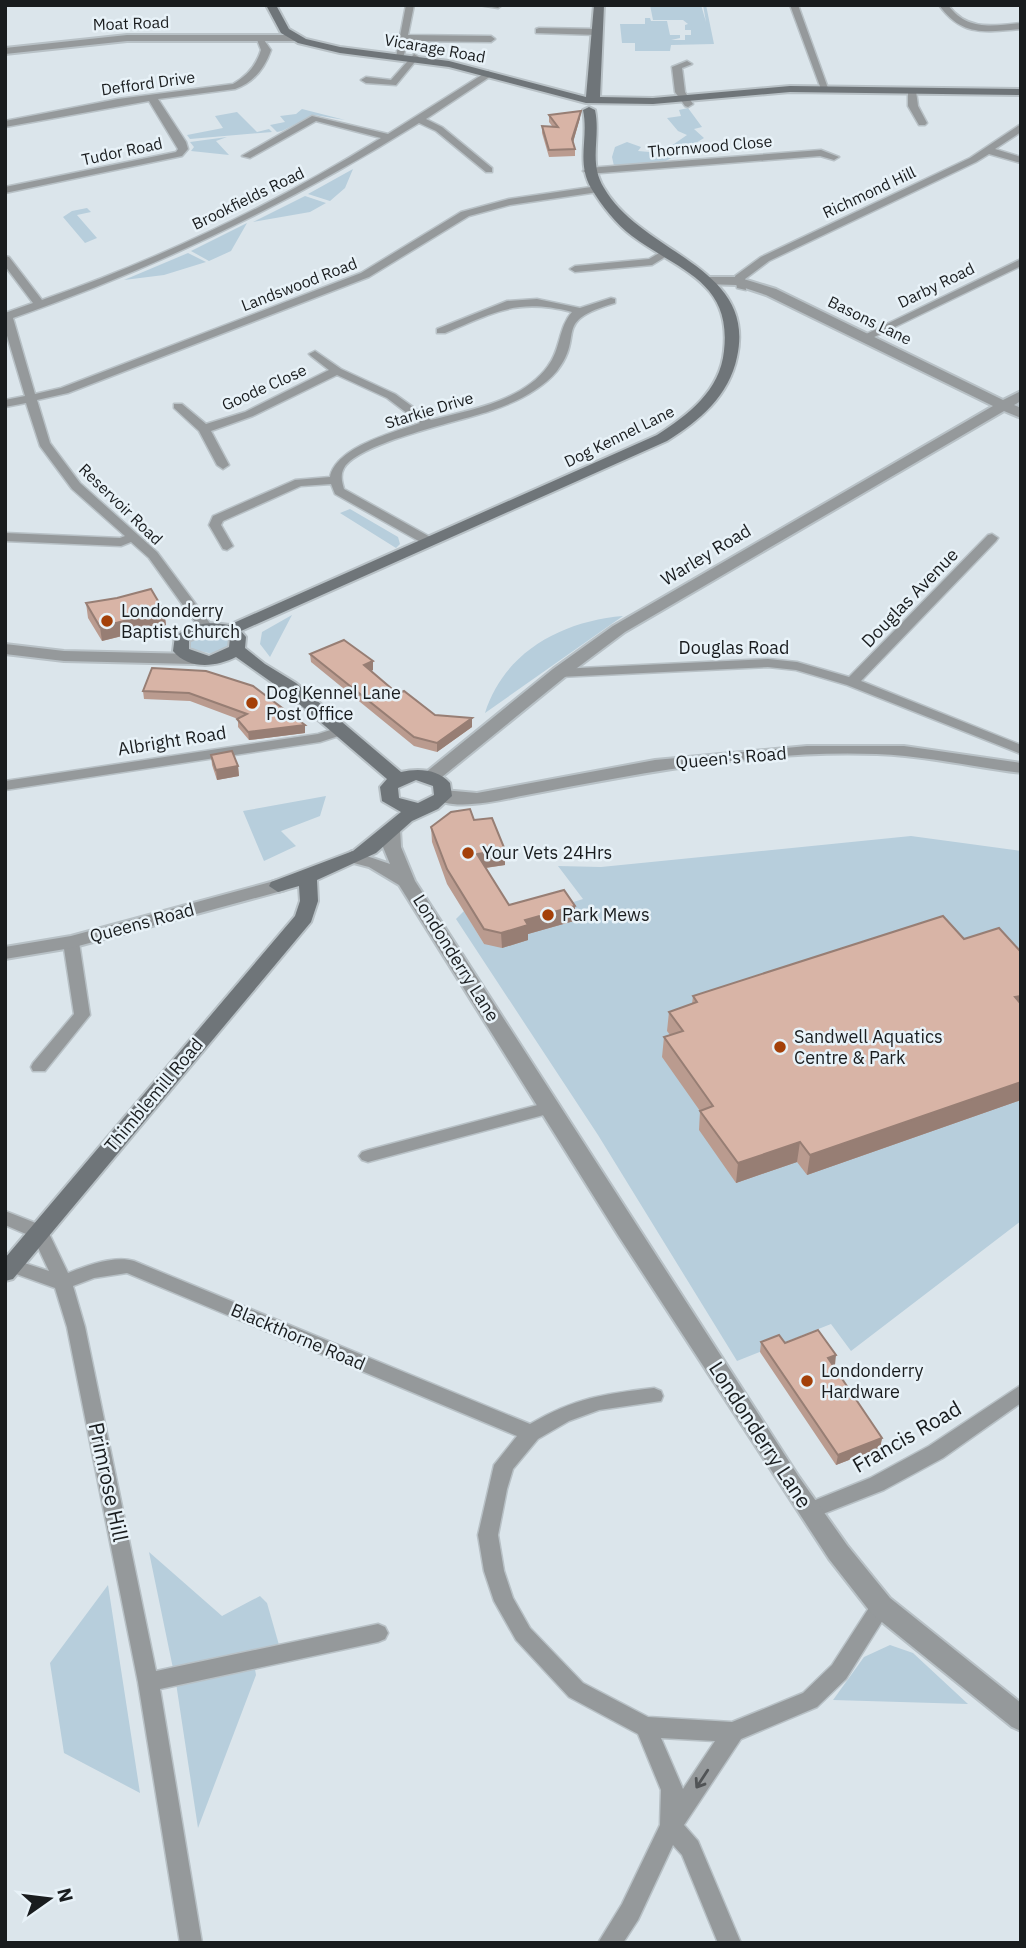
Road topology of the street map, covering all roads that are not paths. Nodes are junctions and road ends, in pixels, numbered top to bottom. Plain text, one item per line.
1 (271, 5) edge
2 (410, 5) edge
3 (483, 5) edge
4 (498, 5) edge
5 (599, 5) edge
6 (794, 5) edge
7 (943, 5) edge
8 (1021, 26) edge
9 (539, 31) dead end
10 (598, 32) junction
11 (290, 34) junction
12 (404, 38) junction
13 (259, 39) junction
14 (491, 39) dead end
15 (5, 51) edge
16 (399, 55) junction
17 (414, 57) junction
18 (687, 64) dead end
19 (488, 74) junction
20 (366, 80) dead end
21 (826, 89) junction
22 (911, 91) junction
23 (1021, 92) edge
24 (152, 98) junction
25 (591, 101) junction
26 (686, 101) junction
27 (609, 108) junction
28 (418, 119) junction
29 (922, 123) dead end
30 (5, 124) edge
31 (1021, 127) edge
32 (588, 135) junction
33 (391, 138) junction
34 (990, 151) junction
35 (247, 156) dead end
36 (1021, 160) edge
37 (822, 163) dead end
38 (489, 170) dead end
39 (588, 171) junction
40 (598, 189) junction
41 (5, 190) edge
42 (666, 252) junction
43 (5, 259) edge
44 (1021, 262) edge
45 (576, 266) dead end
46 (715, 286) junction
47 (745, 286) junction
48 (611, 301) dead end
49 (40, 305) junction
50 (577, 310) junction
51 (6, 316) edge
52 (428, 325) dead end
53 (441, 331) junction
54 (866, 337) junction
55 (450, 341) dead end
56 (315, 354) dead end
57 (337, 371) junction
58 (30, 400) junction
59 (1013, 402) edge
60 (5, 404) edge
61 (178, 407) dead end
62 (1021, 414) edge
63 (430, 425) junction
64 (204, 429) junction
65 (223, 465) dead end
66 (334, 480) junction
67 (234, 495) dead end
68 (247, 506) junction
69 (5, 537) edge
70 (134, 537) junction
71 (992, 538) dead end
72 (428, 541) junction
73 (227, 546) dead end
74 (205, 626) junction
75 (231, 630) junction
76 (179, 645) junction
77 (5, 649) edge
78 (237, 649) junction
79 (118, 658) junction
80 (197, 660) junction
81 (259, 668) junction
82 (559, 673) junction
83 (852, 682) junction
84 (343, 730) junction
85 (1021, 750) edge
86 (1021, 768) edge
87 (431, 777) junction
88 (398, 779) junction
89 (5, 786) edge
90 (443, 796) junction
91 (391, 801) junction
92 (421, 809) junction
93 (391, 829) junction
94 (352, 857) junction
95 (309, 877) junction
96 (406, 881) junction
97 (278, 886) junction
98 (304, 918) junction
99 (71, 942) junction
100 (5, 953) edge
101 (39, 1067) dead end
102 (549, 1108) junction
103 (368, 1156) dead end
104 (5, 1218) edge
105 (40, 1232) junction
106 (8, 1270) edge
107 (63, 1283) junction
108 (1021, 1393) edge
109 (654, 1396) dead end
110 (531, 1433) junction
111 (810, 1511) junction
112 (881, 1606) junction
113 (378, 1633) dead end
114 (148, 1682) junction
115 (1021, 1719) edge
116 (646, 1727) junction
117 (733, 1732) junction
118 (671, 1826) junction
119 (191, 1943) edge
120 (608, 1943) edge
121 (730, 1943) edge

1 - 11 main road
2 - 12 street
3 - 4 street
5 - 10 main road
6 - 21 street
7 - 8 street
9 - 10 street
10 - 25 main road
11 - 13 street, Moat Road
11 - 16 main road, Vicarage Road
12 - 14 street
12 - 16 street
13 - 15 street, Moat Road
13 - 24 street, Defford Drive
16 - 17 main road, Vicarage Road
17 - 19 main road, Vicarage Road
17 - 20 street
18 - 26 street
19 - 25 main road, Vicarage Road
19 - 28 street, Brookfields Road
21 - 22 main road, Vicarage Road
21 - 26 main road, Vicarage Road
22 - 23 main road, Vicarage Road
22 - 29 street
24 - 30 street, Defford Drive
24 - 41 street, Tudor Road
25 - 27 main road, Vicarage Road
25 - 27 main road
25 - 32 main road
26 - 27 main road, Vicarage Road
27 - 32 main road
28 - 33 street, Brookfields Road
28 - 38 street
31 - 34 street, Richmond Hill
32 - 39 main road
33 - 35 street
33 - 49 street, Brookfields Road
34 - 36 street
34 - 47 street, Richmond Hill
37 - 39 street, Thornwood Close
39 - 40 main road
40 - 42 main road
40 - 58 street, Landswood Road
42 - 45 street
42 - 46 main road
43 - 49 street
44 - 54 street, Darby Road
46 - 47 street
46 - 72 main road, Dog Kennel Lane
47 - 54 street, Basons Lane
48 - 50 street
49 - 51 street, Brookfields Road
50 - 53 street
50 - 63 street, Starkie Drive
51 - 58 street, Reservoir Road
52 - 53 street
53 - 55 street
54 - 59 street, Basons Lane
56 - 57 street, Goode Close
57 - 63 street, Goode Close
57 - 64 street, Goode Close
58 - 60 street, Landswood Road
58 - 70 street, Reservoir Road
59 - 62 street, Basons Lane
59 - 82 street, Warley Road
61 - 64 street
63 - 66 street, Starkie Drive
64 - 65 street
66 - 68 street
66 - 72 street
67 - 68 street
68 - 73 street
69 - 70 street
70 - 74 street, Reservoir Road
71 - 83 street, Douglas Avenue
72 - 75 main road, Dog Kennel Lane
74 - 75 main road
74 - 76 main road
75 - 78 main road
76 - 79 street
76 - 80 main road
77 - 79 street
78 - 80 main road
78 - 81 main road
79 - 80 street
80 - 81 main road
81 - 84 main road
82 - 83 street, Douglas Road
82 - 87 street, Warley Road
83 - 85 street, Douglas Road
84 - 88 main road
84 - 89 street, Albright Road
86 - 90 street, Queen's Road
87 - 88 main road
87 - 90 main road
88 - 91 main road
90 - 92 main road
91 - 92 main road
91 - 94 main road
92 - 93 main road
93 - 94 main road
93 - 96 street, Londonderry Lane
94 - 95 main road
94 - 96 street, Londonderry Lane
95 - 97 main road
95 - 98 main road
96 - 102 street, Londonderry Lane
97 - 98 main road
97 - 99 street, Queens Road
98 - 105 main road, Thimblemill Road
99 - 100 street, Queens Road
99 - 101 street
102 - 103 street
102 - 111 street, Londonderry Lane
104 - 105 street
105 - 106 main road, Thimblemill Road
105 - 107 street
106 - 107 street
107 - 110 street, Blackthorne Road
107 - 114 street, Primrose Hill
108 - 111 street, Francis Road
109 - 110 street
110 - 116 street
111 - 112 street, Londonderry Lane
112 - 115 street, Londonderry Lane
112 - 117 street
113 - 114 street
114 - 119 street, Primrose Hill
116 - 117 street
116 - 118 street
117 -> 118 street
118 - 120 street
118 - 121 street

